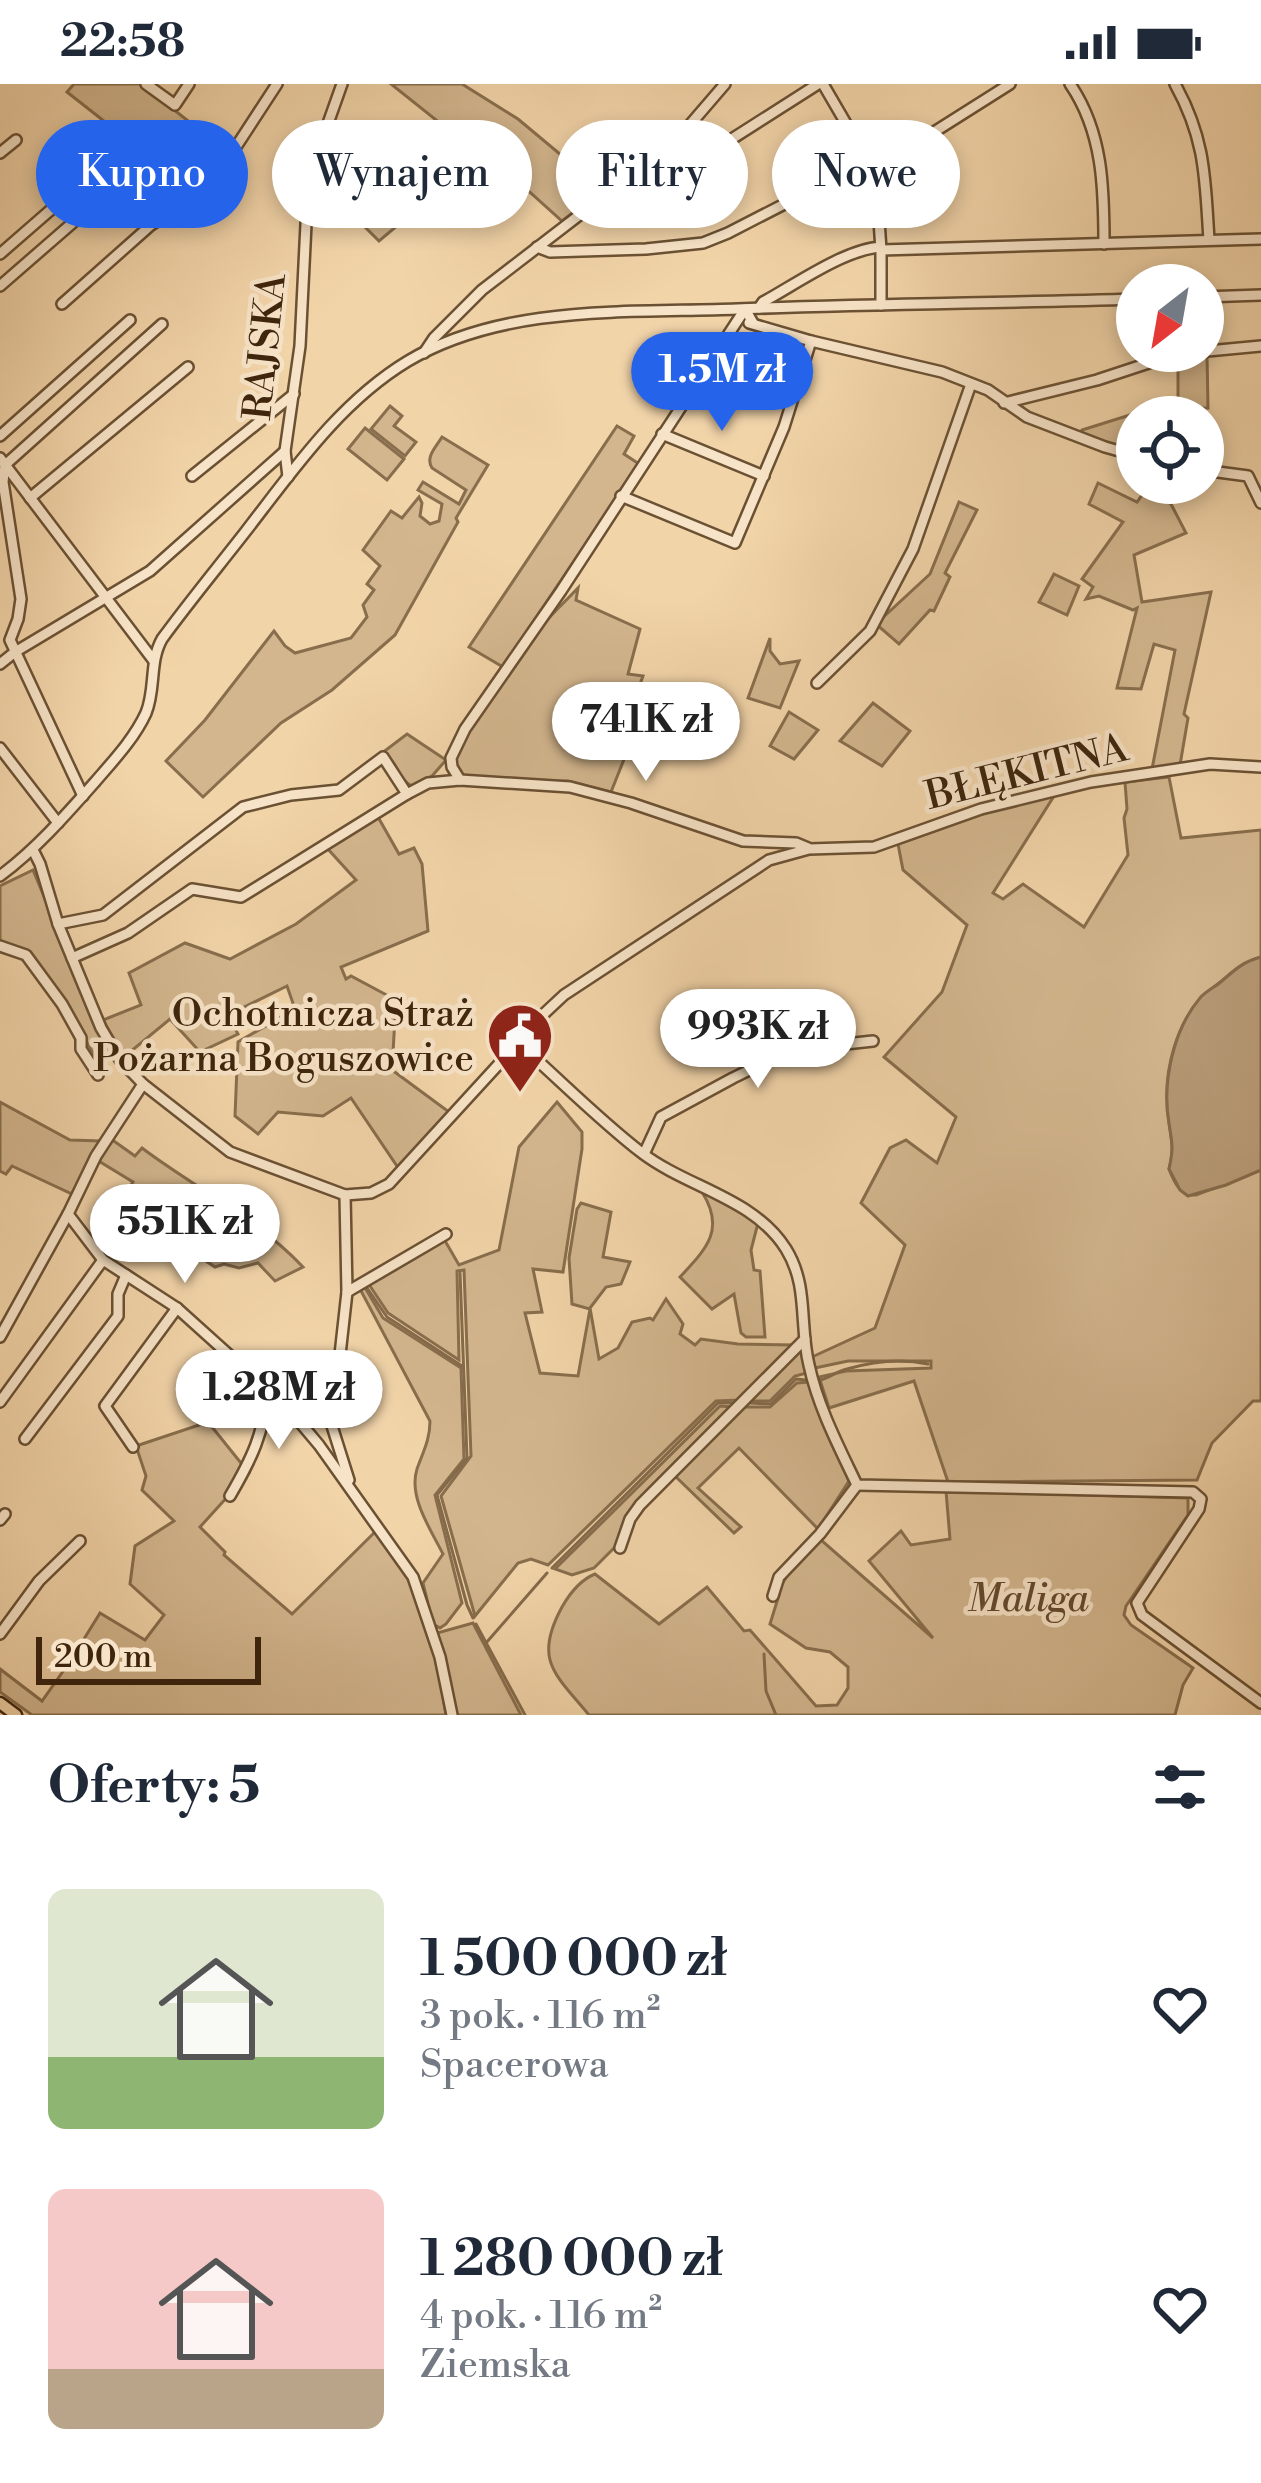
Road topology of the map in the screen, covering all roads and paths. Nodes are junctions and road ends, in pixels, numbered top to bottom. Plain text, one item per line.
1 (146, 84) edge
2 (189, 84) edge
3 (277, 84) edge
4 (342, 84) edge
5 (725, 84) edge
6 (821, 84) edge
7 (1010, 84) edge
8 (1070, 84) edge
9 (1175, 84) edge
10 (693, 120) edge
11 (843, 120) edge
12 (948, 120) edge
13 (748, 130) edge
14 (16, 140) dead end
15 (0, 153) edge
16 (772, 212) edge
17 (36, 223) edge
18 (67, 228) edge
19 (564, 228) edge
20 (880, 228) edge
21 (1261, 239) edge
22 (1209, 241) junction
23 (1104, 244) junction
24 (538, 248) junction
25 (881, 248) junction
26 (0, 254) edge
27 (0, 286) edge
28 (1261, 295) edge
29 (1224, 296) edge
30 (1116, 299) edge
31 (62, 304) dead end
32 (881, 305) junction
33 (759, 308) junction
34 (745, 309) junction
35 (130, 320) dead end
36 (738, 320) junction
37 (753, 323) junction
38 (162, 324) dead end
39 (811, 341) junction
40 (1261, 346) edge
41 (424, 352) junction
42 (188, 368) dead end
43 (971, 383) junction
44 (294, 394) junction
45 (1004, 403) junction
46 (662, 434) junction
47 (0, 436) edge
48 (1116, 450) edge
49 (285, 451) junction
50 (3, 462) edge
51 (1224, 473) edge
52 (192, 476) dead end
53 (764, 476) junction
54 (288, 477) junction
55 (621, 496) junction
56 (30, 499) junction
57 (1261, 503) edge
58 (0, 518) edge
59 (10, 527) junction
60 (104, 597) junction
61 (0, 635) edge
62 (15, 652) junction
63 (154, 661) junction
64 (0, 664) edge
65 (817, 682) dead end
66 (0, 748) edge
67 (452, 758) junction
68 (1261, 767) edge
69 (460, 780) junction
70 (432, 782) junction
71 (407, 794) junction
72 (83, 796) junction
73 (58, 823) junction
74 (809, 848) junction
75 (33, 850) junction
76 (0, 876) edge
77 (58, 924) junction
78 (0, 946) edge
79 (72, 958) junction
80 (873, 1041) dead end
81 (518, 1043) junction
82 (98, 1075) dead end
83 (143, 1084) junction
84 (644, 1154) junction
85 (345, 1195) junction
86 (68, 1214) junction
87 (446, 1234) dead end
88 (103, 1260) junction
89 (126, 1275) junction
90 (347, 1292) junction
91 (177, 1308) junction
92 (0, 1336) edge
93 (805, 1339) junction
94 (267, 1390) junction
95 (0, 1402) edge
96 (334, 1435) junction
97 (25, 1439) dead end
98 (319, 1445) junction
99 (133, 1447) dead end
100 (857, 1485) junction
101 (352, 1490) junction
102 (230, 1496) dead end
103 (80, 1541) dead end
104 (620, 1548) dead end
105 (773, 1596) dead end
106 (0, 1634) edge
107 (0, 1703) edge
108 (1261, 1703) edge
109 (16, 1715) edge
110 (452, 1715) edge

1 - 2 street
3 - 31 street
4 - 44 street, RAJSKA
5 - 10 street
6 - 11 street
6 - 13 street
7 - 12 street
8 - 23 street
9 - 22 street
14 - 15 street
16 - 24 street
17 - 26 street
18 - 27 street
19 - 24 street
20 - 25 street
21 - 22 street
22 - 23 street
23 - 25 street
24 - 41 street
25 - 32 street
25 - 33 street
28 - 29 street
30 - 32 street
32 - 33 street
33 - 34 street
34 - 36 street
34 - 37 street
34 - 41 street
35 - 47 street
36 - 37 street
36 - 46 street
37 - 39 street
38 - 50 street
39 - 43 street
39 - 53 street
40 - 45 street
41 - 54 street
42 - 56 street
43 - 45 street
43 - 65 street
44 - 49 street, RAJSKA
44 - 52 street
45 - 48 street
46 - 53 street
46 - 55 street
49 - 54 street, RAJSKA
49 - 60 street
50 - 56 street
50 - 59 street
51 - 57 street
53 - 55 street
54 - 63 street
55 - 67 street
56 - 60 street
58 - 59 street
59 - 62 street
60 - 62 street
60 - 63 street
61 - 62 street
62 - 64 street
62 - 72 street
63 - 72 street
66 - 73 street
67 - 69 street
67 - 70 street
68 - 74 street, BŁĘKITNA
69 - 70 street, BŁĘKITNA
69 - 74 street, BŁĘKITNA
70 - 71 street
71 - 77 street
71 - 79 street
72 - 73 street
73 - 75 street
74 - 81 street, BŁĘKITNA
75 - 76 street
75 - 77 street
77 - 79 street
78 - 82 street
79 - 83 street
80 - 84 street
81 - 84 street
81 - 85 street, BŁĘKITNA
83 - 85 street
83 - 86 street
84 - 93 street
85 - 90 street
86 - 88 street
86 - 92 street
87 - 90 street
88 - 89 street
88 - 95 street
89 - 91 street
89 - 97 street
90 - 96 street
91 - 94 street
91 - 99 street
93 - 100 street
93 - 104 street
94 - 98 street
94 - 102 street
96 - 98 street
96 - 101 street
98 - 101 street
100 - 105 street
100 - 108 street
101 - 110 street
103 - 106 street
107 - 109 main road

